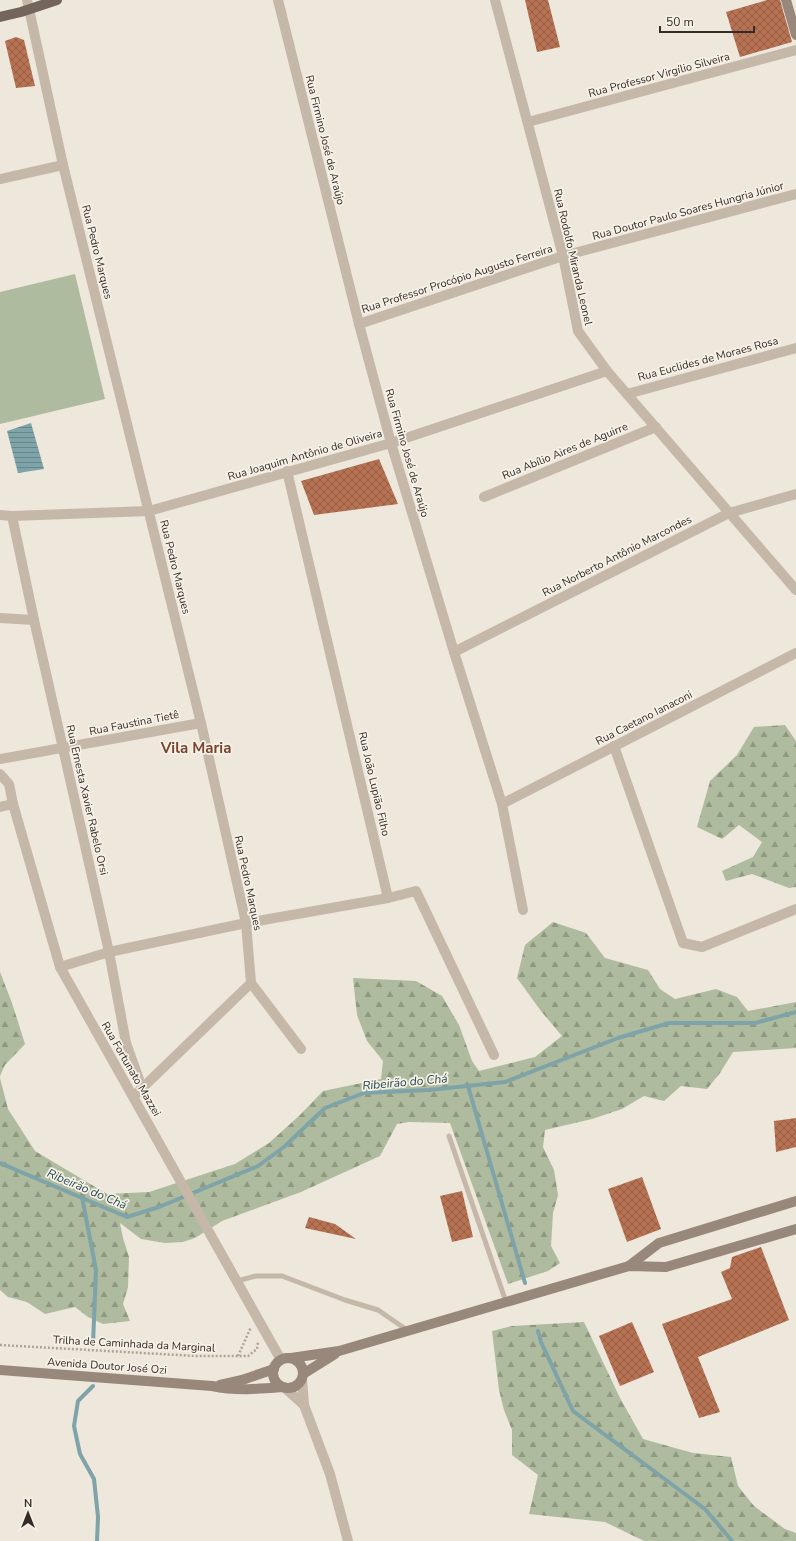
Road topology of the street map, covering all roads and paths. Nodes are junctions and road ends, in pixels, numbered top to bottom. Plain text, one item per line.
1 (57, 0) edge
2 (278, 0) edge
3 (495, 0) edge
4 (786, 0) edge
5 (29, 5) edge
6 (0, 17) edge
7 (796, 35) edge
8 (796, 50) edge
9 (528, 122) junction
10 (63, 165) junction
11 (0, 179) edge
12 (796, 194) edge
13 (563, 256) junction
14 (359, 324) junction
15 (796, 348) edge
16 (607, 371) junction
17 (627, 394) junction
18 (656, 427) junction
19 (391, 443) junction
20 (287, 471) junction
21 (796, 494) edge
22 (484, 497) dead end
23 (149, 511) junction
24 (729, 513) junction
25 (0, 515) edge
26 (12, 516) junction
27 (796, 590) edge
28 (0, 618) edge
29 (34, 620) junction
30 (454, 652) junction
31 (796, 653) edge
32 (201, 723) junction
33 (614, 746) junction
34 (63, 748) junction
35 (0, 759) edge
36 (0, 774) edge
37 (13, 804) junction
38 (502, 804) junction
39 (0, 807) edge
40 (388, 898) junction
41 (796, 909) edge
42 (523, 910) dead end
43 (246, 923) junction
44 (109, 952) junction
45 (60, 967) junction
46 (251, 984) junction
47 (301, 1049) dead end
48 (494, 1055) dead end
49 (142, 1088) junction
50 (134, 1096) junction
51 (449, 1136) dead end
52 (796, 1201) edge
53 (796, 1229) edge
54 (628, 1266) junction
55 (237, 1281) junction
56 (506, 1302) junction
57 (408, 1331) junction
58 (254, 1332) dead end
59 (257, 1336) dead end
60 (0, 1345) edge
61 (339, 1351) junction
62 (238, 1356) junction
63 (291, 1358) junction
64 (281, 1360) junction
65 (274, 1369) junction
66 (0, 1370) edge
67 (302, 1377) junction
68 (212, 1386) junction
69 (284, 1387) junction
70 (304, 1405) junction
71 (348, 1541) edge

1 - 5 main road
2 - 14 street, Rua Firmino José de Araújo
3 - 9 street, Rua Rodolfo Miranda Leonel
4 - 7 main road
5 - 6 main road
5 - 10 street, Rua Pedro Marques
8 - 9 street, Rua Professor Virgílio Silveira
9 - 13 street, Rua Rodolfo Miranda Leonel
10 - 11 street
10 - 23 street, Rua Pedro Marques
12 - 13 street, Rua Doutor Paulo Soares Hungria Júnior
13 - 14 street, Rua Professor Procópio Augusto Ferreira
13 - 16 street, Rua Rodolfo Miranda Leonel
14 - 19 street, Rua Firmino José de Araújo
15 - 17 street, Rua Euclides de Moraes Rosa
16 - 17 street, Rua Rodolfo Miranda Leonel
16 - 19 street, Rua Joaquim Antônio de Oliveira
17 - 18 street, Rua Rodolfo Miranda Leonel
18 - 22 street, Rua Abílio Aires de Aguirre
18 - 24 street, Rua Rodolfo Miranda Leonel
19 - 20 street, Rua Joaquim Antônio de Oliveira
19 - 30 street, Rua Firmino José de Araújo
20 - 23 street, Rua Joaquim Antônio de Oliveira
20 - 40 street, Rua João Lupião Filho
21 - 24 street, Rua Norberto Antônio Marcondes
23 - 26 street, Rua Joaquim Antônio de Oliveira
23 - 32 street, Rua Pedro Marques
24 - 27 street, Rua Rodolfo Miranda Leonel
24 - 30 street, Rua Norberto Antônio Marcondes
25 - 26 street, Rua Joaquim Antônio de Oliveira
26 - 29 street, Rua Ernesta Xavier Rabelo Orsi
28 - 29 street
29 - 34 street, Rua Ernesta Xavier Rabelo Orsi
30 - 38 street, Rua Firmino José de Araújo
31 - 33 street, Rua Caetano Ianaconi
32 - 34 street, Rua Faustina Tietê
32 - 43 street, Rua Pedro Marques
33 - 38 street, Rua Caetano Ianaconi
33 - 41 street
34 - 35 street, Rua Faustina Tietê
34 - 44 street, Rua Ernesta Xavier Rabelo Orsi
36 - 37 street, Rua Fortunato Mazzei
37 - 39 street
37 - 45 street, Rua Fortunato Mazzei
38 - 42 street, Rua Firmino José de Araújo
40 - 43 street
40 - 48 street
43 - 44 street
43 - 46 street, Rua Pedro Marques
44 - 45 street
44 - 49 street, Rua Ernesta Xavier Rabelo Orsi
45 - 50 street, Rua Fortunato Mazzei
46 - 47 street
46 - 49 street
49 - 50 street
50 - 55 street, Rua Fortunato Mazzei
51 - 56 lane
52 - 54 main road
53 - 54 main road
54 - 56 main road
55 - 57 lane
55 - 64 street, Rua Fortunato Mazzei
56 - 57 main road
57 - 61 main road
58 - 62 path
59 - 62 path, Trilha de Caminhada da Marginal
60 - 62 path, Trilha de Caminhada da Marginal
61 - 63 main road
61 - 67 main road
63 - 64 main road
63 - 67 main road
64 - 65 main road
65 - 68 main road
65 - 69 main road
66 - 68 main road, Avenida Doutor José Ozi
67 - 69 main road
67 - 70 street
68 - 69 main road
69 - 70 street
70 - 71 street

